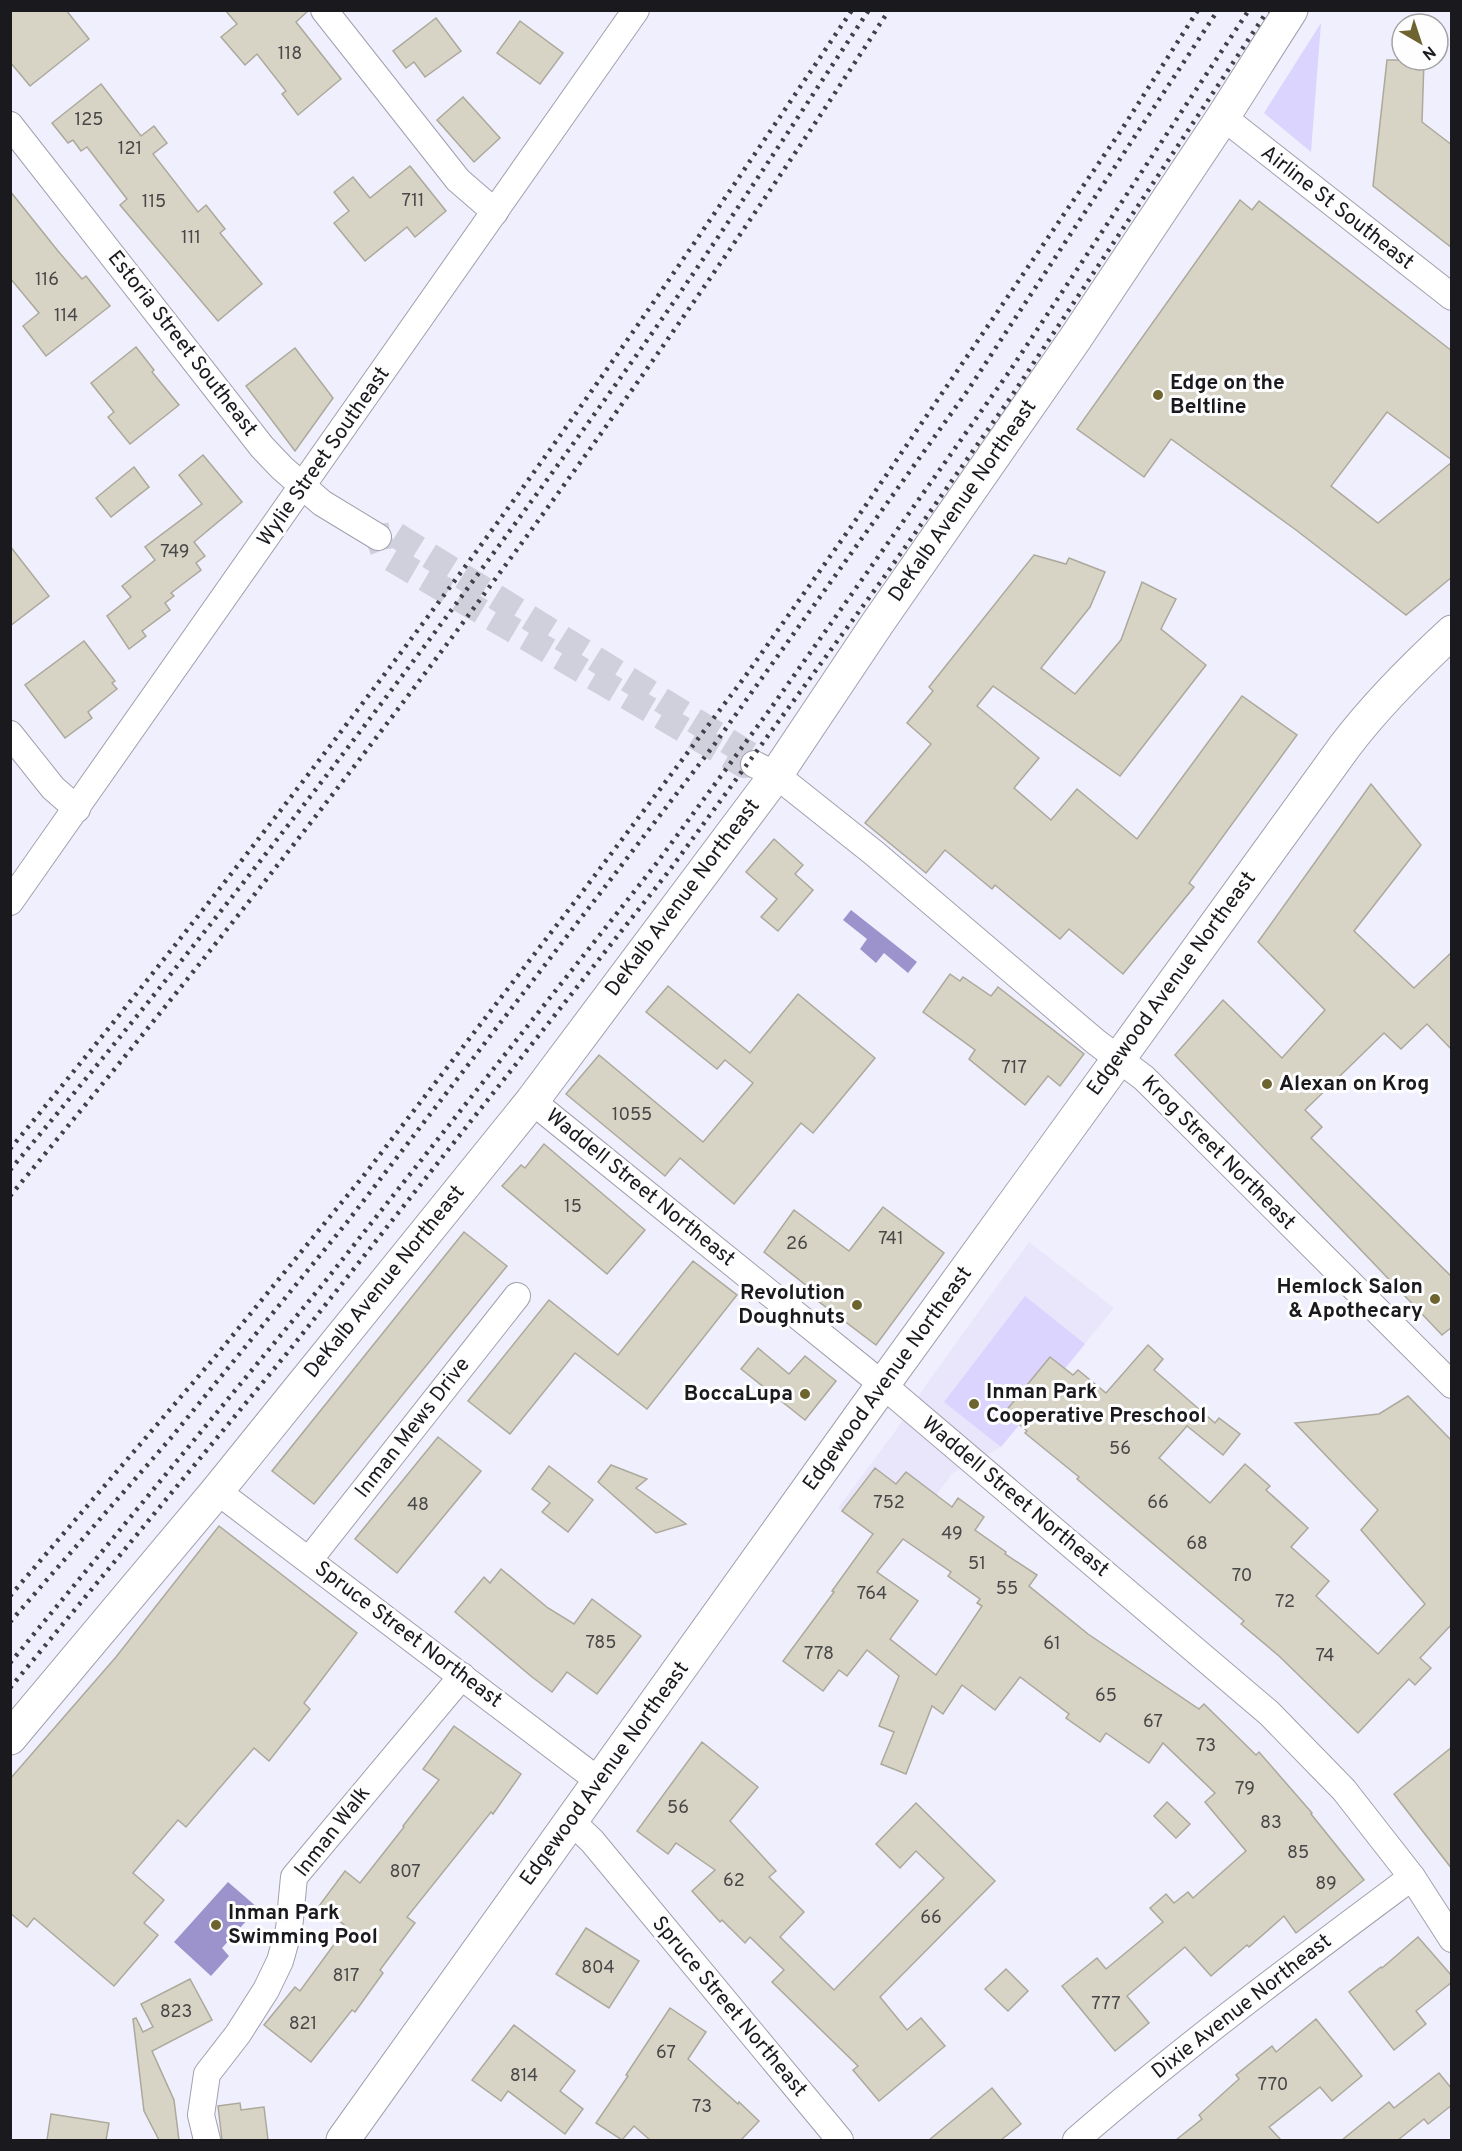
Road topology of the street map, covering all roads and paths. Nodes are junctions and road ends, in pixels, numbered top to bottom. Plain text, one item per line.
1 (324, 10) edge
2 (636, 10) edge
3 (1291, 10) edge
4 (1223, 117) junction
5 (10, 125) edge
6 (495, 212) junction
7 (1452, 297) edge
8 (302, 487) junction
9 (378, 537) tunnel mouth
10 (1452, 633) edge
11 (10, 735) edge
12 (765, 769) junction
13 (77, 809) junction
14 (10, 902) edge
15 (1119, 1059) junction
16 (532, 1101) junction
17 (516, 1296) dead end
18 (883, 1385) junction
19 (1452, 1385) edge
20 (217, 1491) junction
21 (309, 1560) junction
22 (462, 1676) junction
23 (10, 1738) edge
24 (599, 1781) junction
25 (570, 1820) junction
26 (1412, 1877) junction
27 (1452, 1939) edge
28 (207, 2140) edge
29 (343, 2140) edge
30 (840, 2140) edge
31 (1076, 2140) edge

1 - 6 street
2 - 6 street, Wylie Street Southeast
3 - 4 main road, DeKalb Avenue Northeast
4 - 7 street, Airline St Southeast
4 - 12 main road, DeKalb Avenue Northeast
5 - 8 street, Estoria Street Southeast
6 - 8 street, Wylie Street Southeast
8 - 9 street, Estoria Street Southeast
8 - 13 street, Wylie Street Southeast
10 - 15 main road, Edgewood Avenue Northeast
11 - 13 street
12 - 15 street, Krog Street Northeast
12 - 16 main road, DeKalb Avenue Northeast
13 - 14 street, Wylie Street Southeast
15 - 18 main road, Edgewood Avenue Northeast
15 - 19 street, Krog Street Northeast
16 - 18 street, Waddell Street Northeast
16 - 20 main road, DeKalb Avenue Northeast
17 - 21 street, Inman Mews Drive
18 - 24 main road, Edgewood Avenue Northeast
18 - 26 street, Waddell Street Northeast
20 - 21 street, Spruce Street Northeast
20 - 23 main road, DeKalb Avenue Northeast
21 - 22 street, Spruce Street Northeast
22 - 24 street, Spruce Street Northeast
22 - 28 street, Inman Walk
24 - 25 main road, Edgewood Avenue Northeast
25 - 29 main road, Edgewood Avenue Northeast
25 - 30 street, Spruce Street Northeast
26 - 27 street, Waddell Street Northeast
26 - 31 street, Dixie Avenue Northeast

